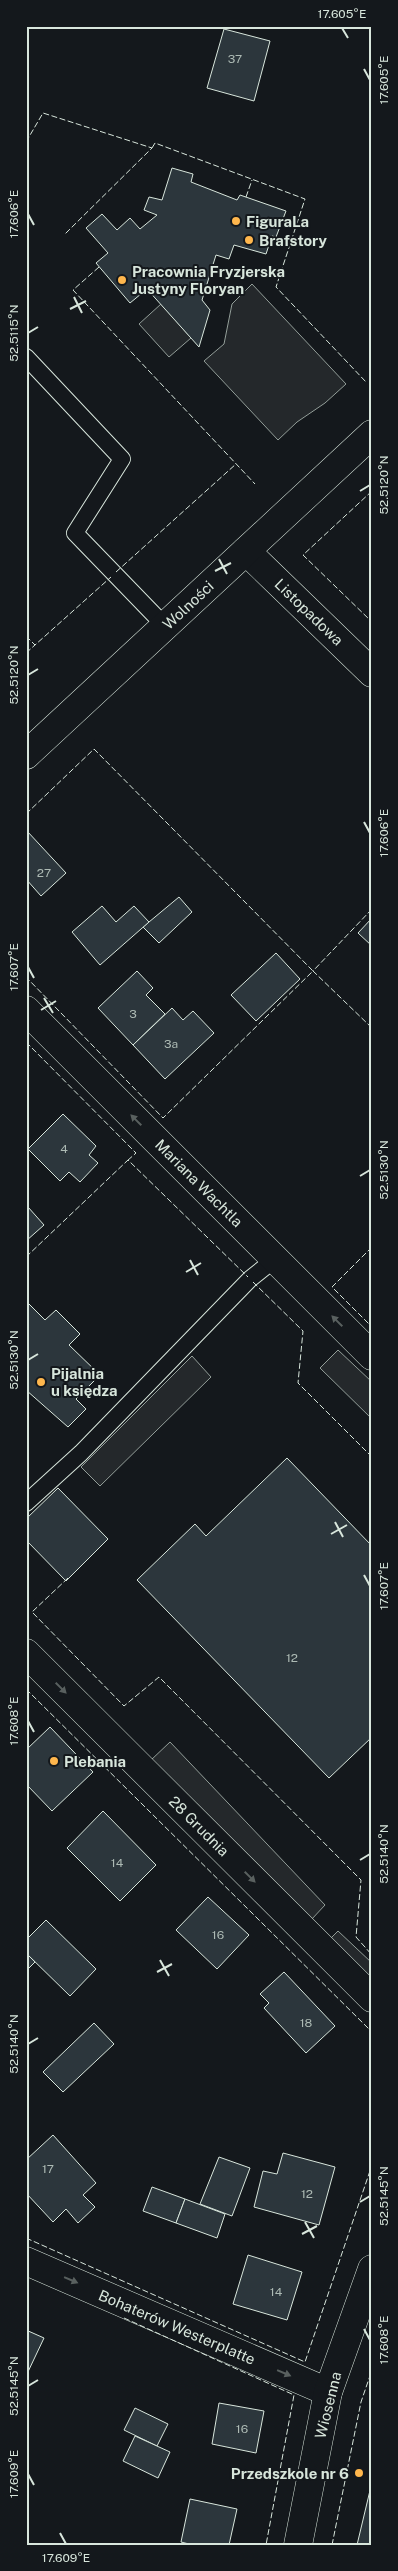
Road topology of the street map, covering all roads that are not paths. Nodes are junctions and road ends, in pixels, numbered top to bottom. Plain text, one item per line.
1 (26, 357) edge
2 (372, 434) edge
3 (246, 551) junction
4 (165, 626) junction
5 (372, 673) edge
6 (26, 756) edge
7 (26, 1010) edge
8 (275, 1259) junction
9 (372, 1356) edge
10 (26, 1503) edge
11 (26, 1653) edge
12 (372, 1998) edge
13 (26, 2261) edge
14 (372, 2269) edge
15 (328, 2392) junction
16 (298, 2545) edge

1 - 4 lane
2 - 3 street, Wolności
3 - 4 street, Wolności
3 - 5 street, Listopadowa
4 - 6 street, Wolności
8 -> 7 street, Mariana Wachtla
9 -> 8 street, Mariana Wachtla
8 - 10 lane
11 -> 12 street, 28 Grudnia
13 -> 15 street, Bohaterów Westerplatte
14 - 15 street, Wiosenna
15 - 16 street, Wiosenna

